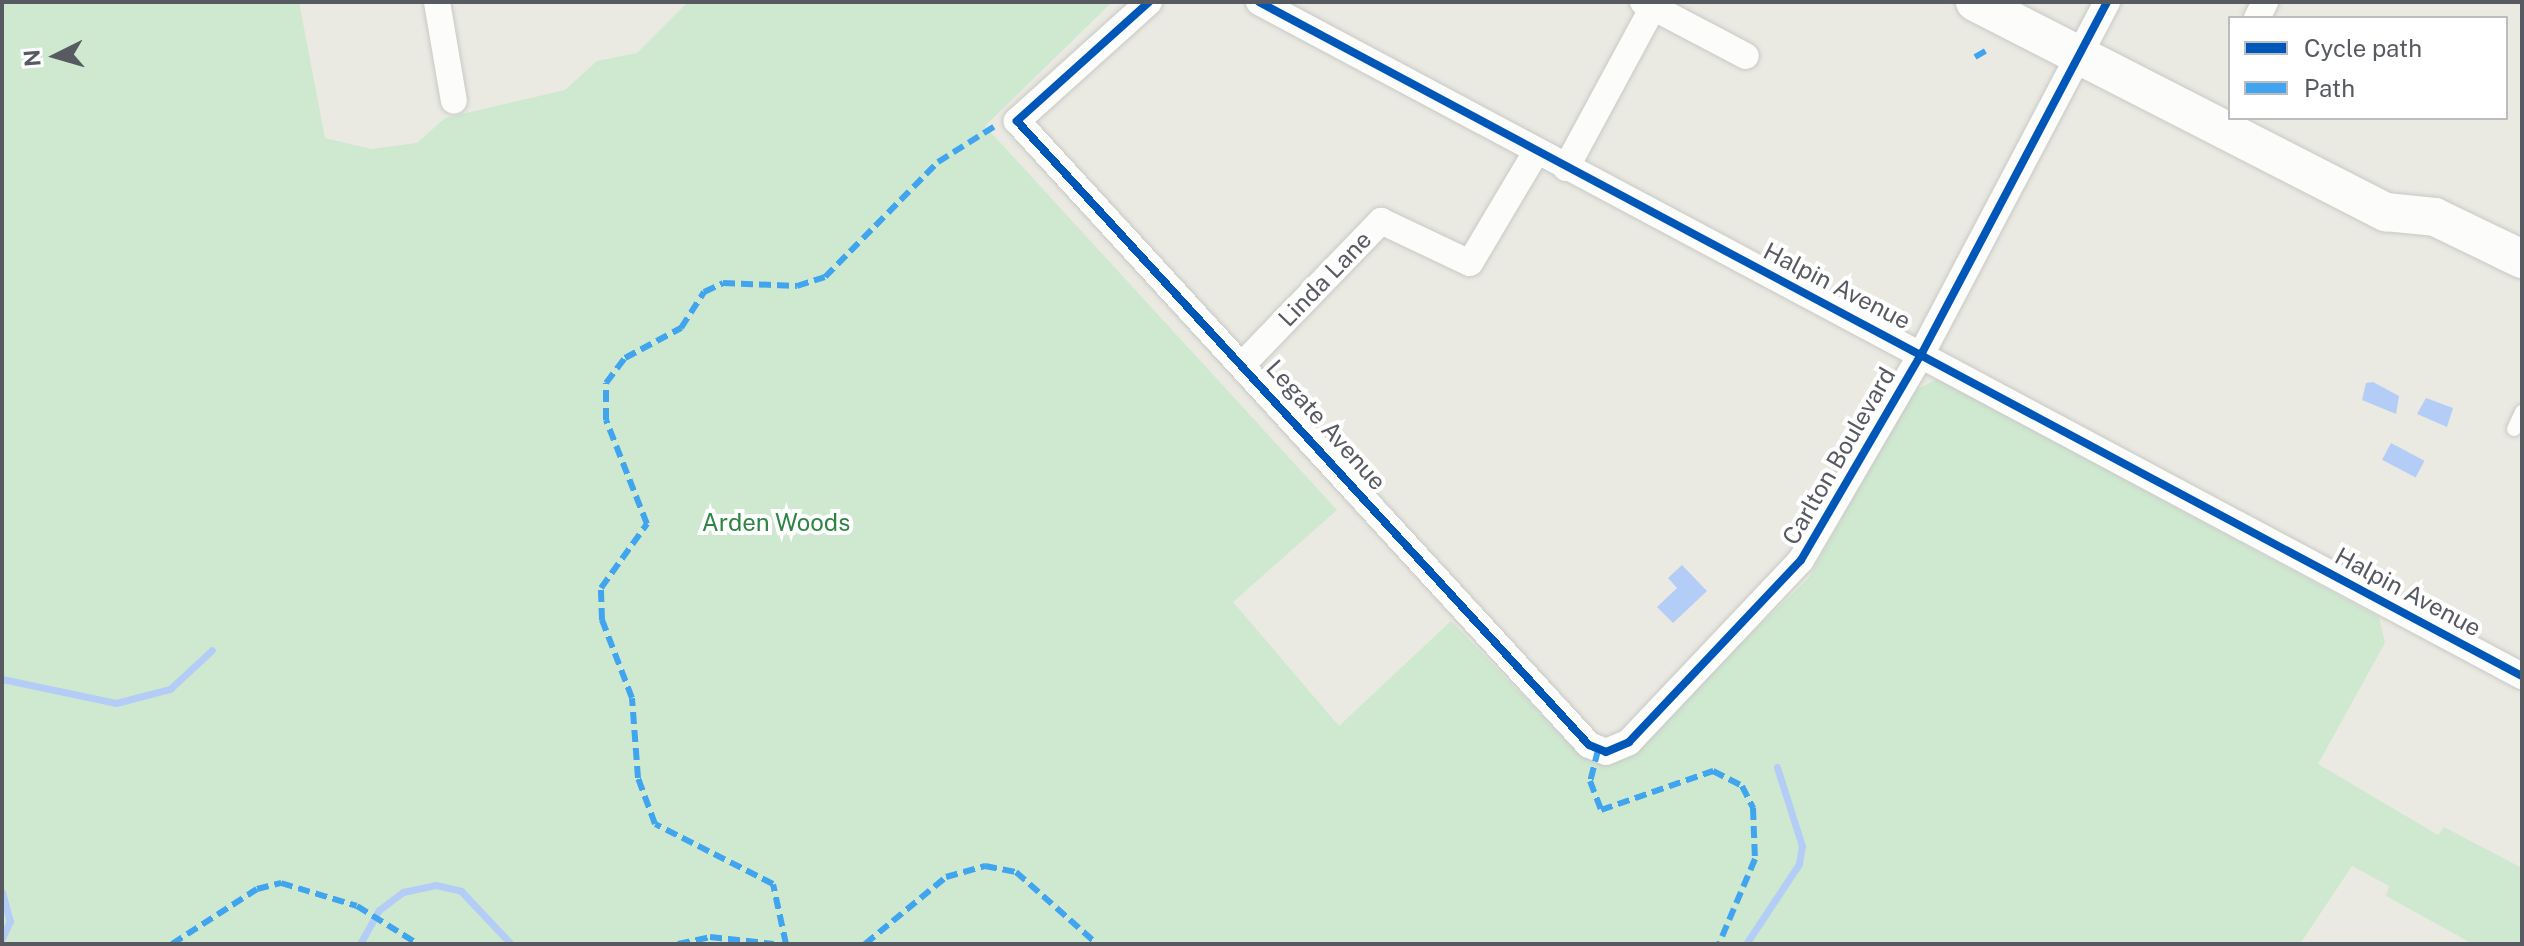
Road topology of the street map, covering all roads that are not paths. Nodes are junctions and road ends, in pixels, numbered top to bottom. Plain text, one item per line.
1 (437, 2) edge
2 (1149, 2) edge
3 (1259, 2) edge
4 (1975, 2) edge
5 (2107, 2) edge
6 (1648, 5) edge
7 (2080, 53) junction
8 (1746, 56) dead end
9 (454, 101) dead end
10 (1536, 152) junction
11 (1566, 168) junction
12 (2522, 259) edge
13 (1922, 353) junction
14 (1243, 364) junction
15 (2522, 412) edge
16 (2514, 429) dead end
17 (2522, 676) edge
18 (1606, 752) joint

1 - 9 street
2 - 14 street, Legate Avenue
3 - 10 street, Halpin Avenue
4 - 7 street
5 - 7 street, Carlton Boulevard
6 - 8 street
6 - 11 street
7 - 12 street
7 - 13 street, Carlton Boulevard
10 - 11 street, Halpin Avenue
10 - 14 street, Linda Lane
11 - 13 street, Halpin Avenue
13 - 17 street, Halpin Avenue
13 - 18 street, Carlton Boulevard
14 - 18 street, Legate Avenue
15 - 16 lane

